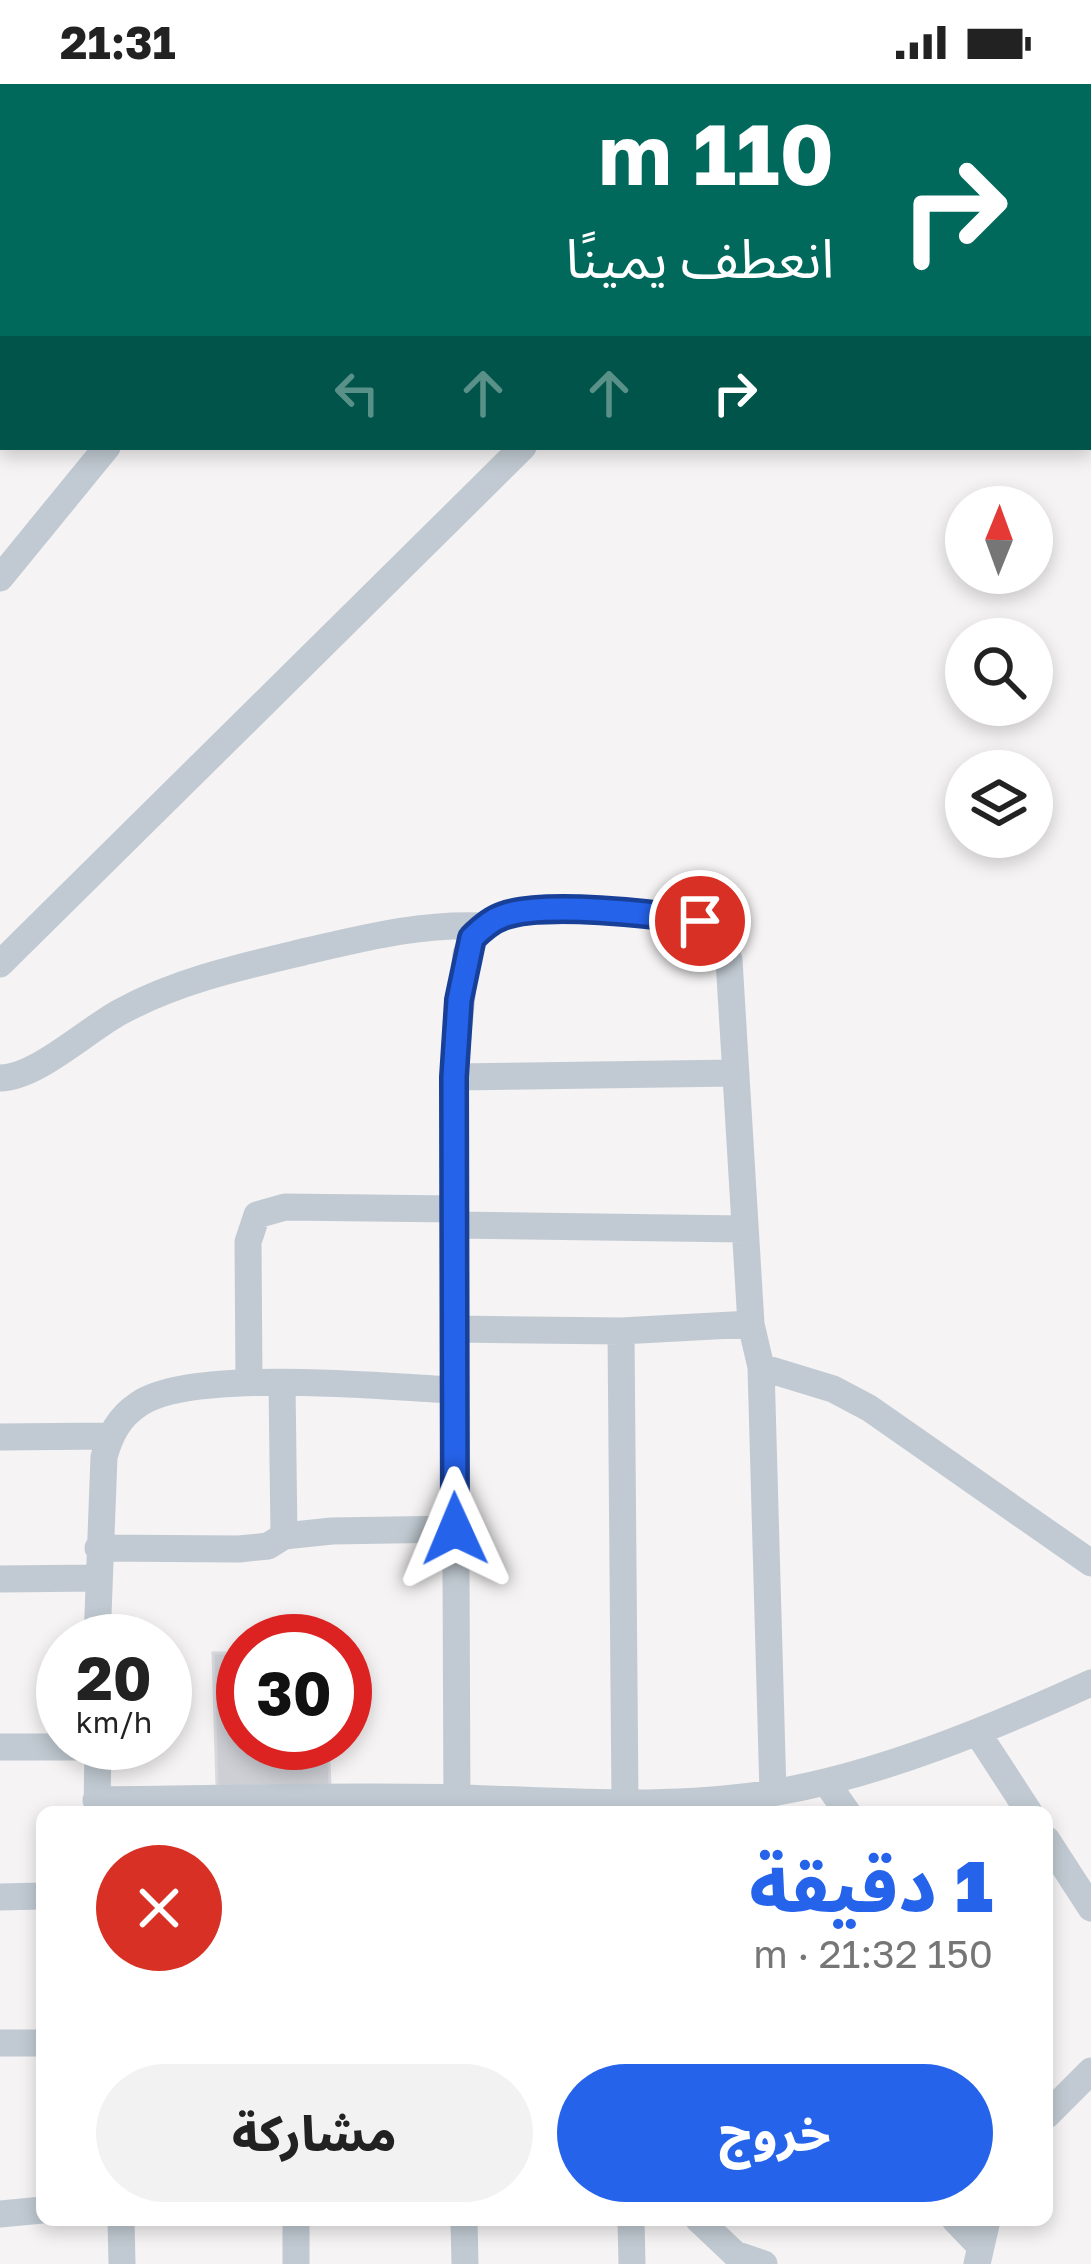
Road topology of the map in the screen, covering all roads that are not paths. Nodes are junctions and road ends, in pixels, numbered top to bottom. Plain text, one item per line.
1 (105, 450) edge
2 (520, 450) edge
3 (0, 578) edge
4 (484, 926) junction
5 (0, 964) edge
6 (736, 1073) junction
7 (454, 1077) junction
8 (0, 1078) edge
9 (454, 1217) junction
10 (744, 1229) junction
11 (751, 1324) junction
12 (455, 1329) junction
13 (621, 1330) junction
14 (761, 1367) junction
15 (249, 1382) junction
16 (282, 1383) junction
17 (454, 1390) junction
18 (110, 1436) junction
19 (0, 1438) edge
20 (455, 1529) junction
21 (284, 1536) junction
22 (98, 1548) junction
23 (1091, 1563) edge
24 (97, 1578) junction
25 (0, 1579) edge
26 (97, 1614) edge
27 (1091, 1683) edge
28 (977, 1732) junction
29 (36, 1746) edge
30 (0, 1747) edge
31 (97, 1770) edge
32 (826, 1781) junction
33 (772, 1793) junction
34 (625, 1804) junction
35 (457, 1805) edge
36 (96, 1806) edge
37 (690, 1806) edge
38 (843, 1806) edge
39 (1025, 1806) edge
40 (1053, 1849) edge
41 (36, 1896) edge
42 (0, 1897) edge
43 (1091, 1908) edge
44 (0, 2043) edge
45 (36, 2043) edge
46 (1091, 2071) edge
47 (1053, 2107) edge
48 (36, 2211) edge
49 (0, 2214) edge
50 (121, 2226) edge
51 (296, 2226) edge
52 (464, 2226) edge
53 (631, 2226) edge
54 (705, 2226) edge
55 (122, 2264) edge
56 (296, 2264) edge
57 (465, 2264) edge
58 (632, 2264) edge
59 (764, 2264) edge

1 - 3 street
2 - 5 street
4 - 6 street
4 - 7 street
4 - 8 street
6 - 7 street
6 - 10 street
7 - 9 street
9 - 10 street
9 - 12 street
9 - 15 street
10 - 11 street
11 - 13 street
11 - 14 street
12 - 13 street
12 - 17 street
13 - 34 street
14 - 23 street
14 - 33 street
15 - 16 street
15 - 18 street
16 - 17 street
16 - 21 street
17 - 20 street
18 - 19 street
18 - 22 street
20 - 21 street
20 - 35 street
21 - 22 street
22 - 24 street
24 - 25 street
24 - 26 street
27 - 28 street
28 - 32 street
28 - 39 street
29 - 30 street
31 - 36 street
32 - 33 street
32 - 38 street
33 - 37 street
34 - 35 street
34 - 37 street
35 - 36 street
40 - 43 street
41 - 42 street
44 - 45 street
46 - 47 street
48 - 49 street
50 - 55 street
51 - 56 street
52 - 57 street
53 - 58 street
54 - 59 street

